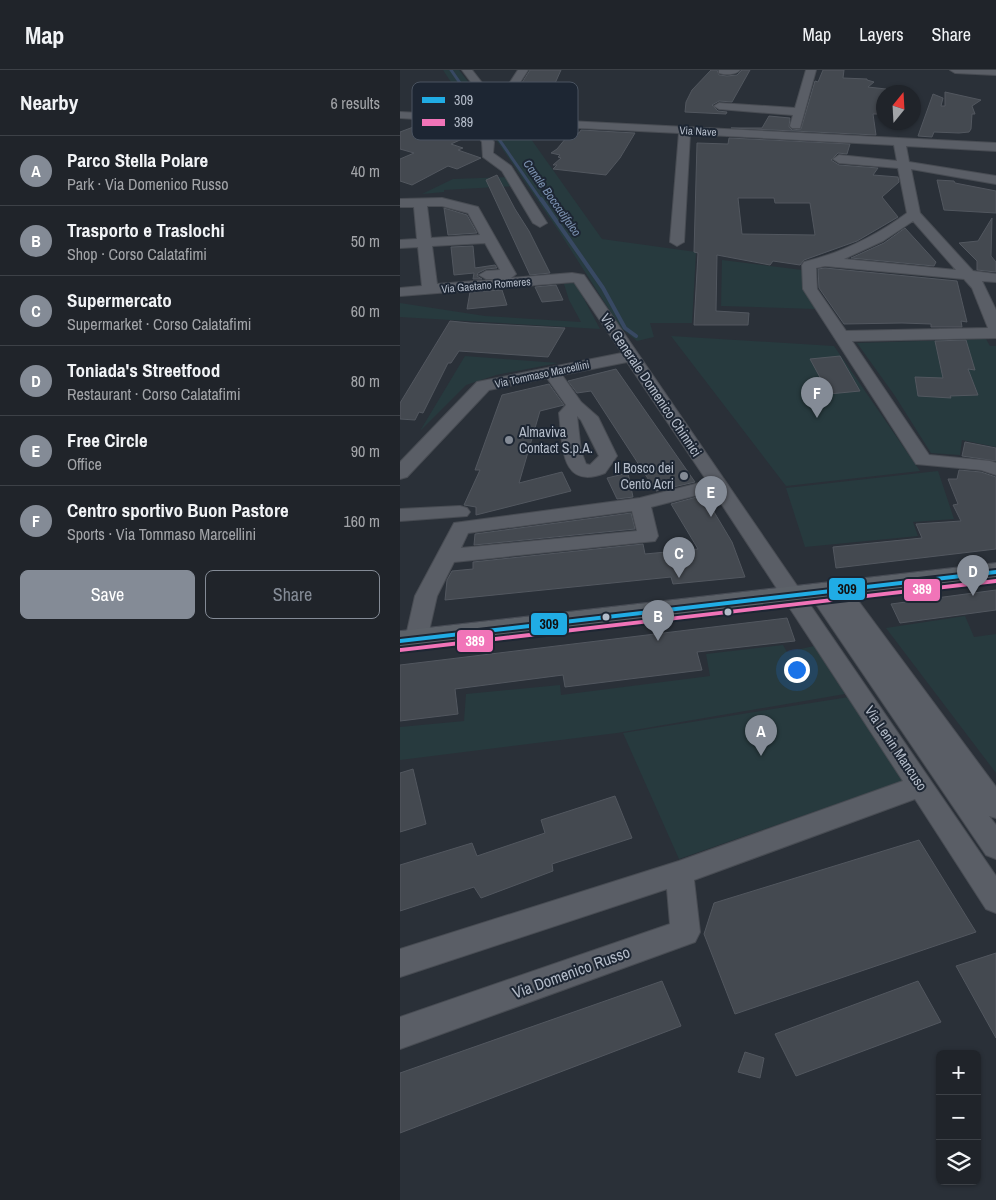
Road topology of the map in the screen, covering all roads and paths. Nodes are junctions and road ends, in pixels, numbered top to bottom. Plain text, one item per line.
1 (467, 70) edge
2 (523, 70) edge
3 (735, 70) edge
4 (812, 70) edge
5 (955, 70) edge
6 (723, 71) dead end
7 (996, 72) edge
8 (475, 82) edge
9 (516, 82) edge
10 (719, 106) dead end
11 (800, 112) junction
12 (578, 123) edge
13 (685, 130) junction
14 (791, 136) junction
15 (487, 140) edge
16 (899, 142) junction
17 (996, 147) edge
18 (839, 159) dead end
19 (905, 165) junction
20 (996, 180) edge
21 (420, 202) junction
22 (400, 203) edge
23 (914, 214) junction
24 (540, 223) dead end
25 (489, 238) junction
26 (677, 242) dead end
27 (426, 243) junction
28 (400, 244) edge
29 (827, 262) junction
30 (968, 276) junction
31 (572, 277) joint
32 (996, 278) edge
33 (400, 281) edge
34 (430, 285) junction
35 (400, 292) edge
36 (996, 328) edge
37 (996, 333) edge
38 (840, 336) junction
39 (630, 356) junction
40 (551, 372) junction
41 (575, 406) dead end
42 (996, 469) edge
43 (400, 473) edge
44 (718, 484) junction
45 (640, 504) junction
46 (460, 512) dead end
47 (400, 515) edge
48 (446, 556) junction
49 (996, 572) edge
50 (818, 594) junction
51 (408, 641) edge
52 (922, 786) junction
53 (996, 807) edge
54 (996, 847) edge
55 (678, 873) junction
56 (996, 900) edge
57 (400, 963) edge
58 (400, 1033) edge

1 - 8 street
2 - 9 street
3 - 6 street
4 - 11 street
5 - 7 street
10 - 11 street
11 - 14 street
12 - 13 street, Via Nave
13 - 14 street, Via Nave
13 - 26 street
14 - 16 street, Via Nave
15 - 24 street
16 - 17 street, Via Nave
16 - 19 street
18 - 19 street
19 - 20 street
19 - 23 street
21 - 22 street
21 - 25 street
21 - 27 street
23 - 29 street
23 - 30 street
25 - 27 street
25 - 34 street
27 - 28 street
27 - 34 street
29 - 30 street
29 - 38 street
30 - 32 street
30 - 36 street
31 - 34 street, Via Gaetano Romeres
31 - 39 street, Via Generale Domenico Chinnici
33 - 34 street
34 - 35 street, Via Gaetano Romeres
37 - 38 street
38 - 42 street
39 - 40 street, Via Tommaso Marcellini
39 - 44 street, Via Generale Domenico Chinnici
40 - 41 street
40 - 43 street, Via Tommaso Marcellini
44 - 45 street
44 - 50 street, Via Generale Domenico Chinnici
45 - 48 street
45 - 48 street
46 - 47 street
48 - 51 street
49 - 50 main road
50 - 51 main road
50 - 52 street, Via Lenin Mancuso
50 - 53 street
50 - 54 street, Via Lenin Mancuso
52 - 55 street
52 - 56 street, Via Lenin Mancuso
55 - 57 street
55 - 58 street, Via Domenico Russo

